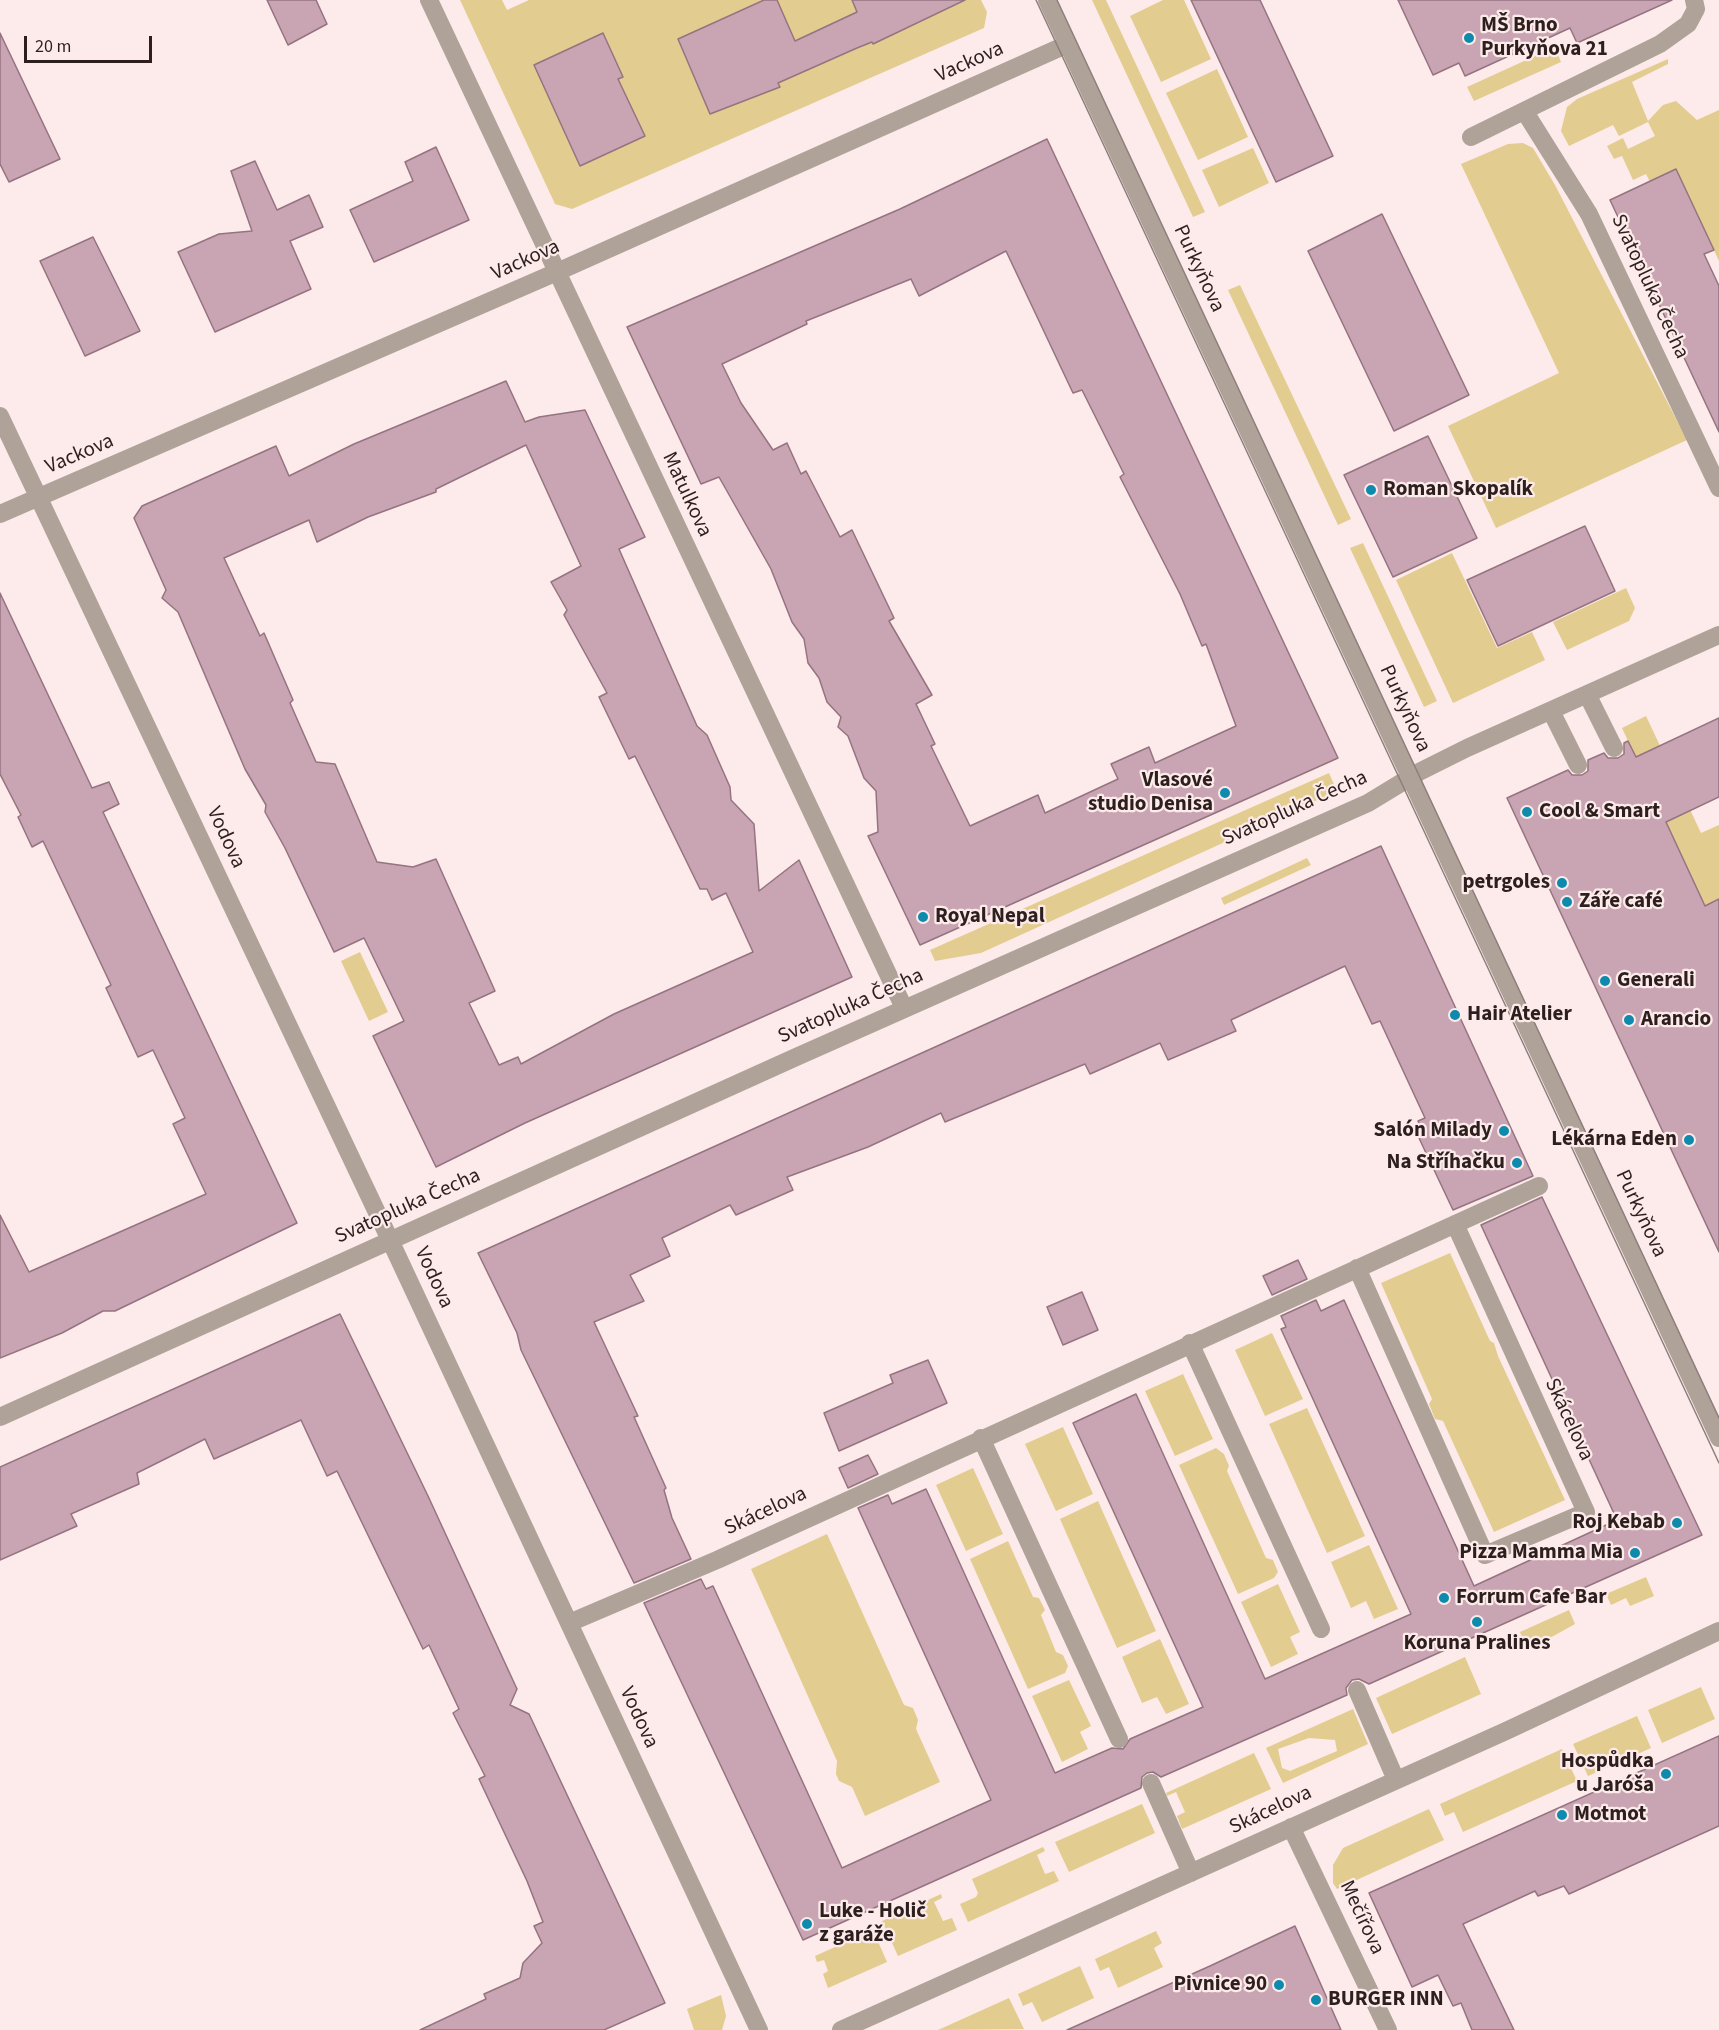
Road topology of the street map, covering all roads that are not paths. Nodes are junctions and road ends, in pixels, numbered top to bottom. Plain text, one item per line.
1 (429, 0) edge
2 (1047, 0) edge
3 (1694, 0) edge
4 (1068, 44) junction
5 (1525, 112) junction
6 (1472, 137) dead end
7 (556, 272) junction
8 (0, 416) edge
9 (1719, 488) edge
10 (39, 497) junction
11 (0, 514) edge
12 (1719, 635) edge
13 (1587, 694) junction
14 (1551, 711) junction
15 (1614, 748) dead end
16 (1578, 765) dead end
17 (1411, 777) junction
18 (904, 1008) junction
19 (1539, 1186) dead end
20 (1455, 1224) junction
21 (390, 1240) junction
22 (1357, 1268) junction
23 (1190, 1342) junction
24 (0, 1417) edge
25 (981, 1438) junction
26 (1719, 1438) edge
27 (570, 1623) junction
28 (1321, 1629) dead end
29 (1719, 1631) edge
30 (1357, 1690) dead end
31 (1119, 1739) dead end
32 (1396, 1780) junction
33 (1151, 1783) dead end
34 (1291, 1827) junction
35 (1191, 1873) junction
36 (759, 2030) edge
37 (841, 2030) edge
38 (1388, 2030) edge

1 - 7 street, Matulkova
2 - 4 street, Purkyňova
3 - 5 street
4 - 7 street, Vackova
4 - 17 street, Purkyňova
5 - 6 street
5 - 9 street, Svatopluka Čecha
7 - 10 street, Vackova
7 - 18 street, Matulkova
8 - 10 street, Vodova
10 - 11 street, Vackova
10 - 21 street, Vodova
12 - 13 street, Svatopluka Čecha
13 - 14 street, Svatopluka Čecha
13 - 15 street
14 - 16 street
14 - 17 street, Svatopluka Čecha
17 - 18 street, Svatopluka Čecha
17 - 26 street, Purkyňova
18 - 21 street, Svatopluka Čecha
19 - 20 street, Skácelova
20 - 22 street, Skácelova
20 - 22 street, Skácelova
21 - 24 street, Svatopluka Čecha
21 - 27 street, Vodova
22 - 23 street, Skácelova
23 - 25 street, Skácelova
23 - 28 street
25 - 27 street, Skácelova
25 - 31 street
27 - 36 street, Vodova
29 - 32 street, Skácelova
30 - 32 street
32 - 34 street, Skácelova
33 - 35 street
34 - 35 street, Skácelova
34 - 38 street, Mečířova
35 - 37 street, Skácelova

